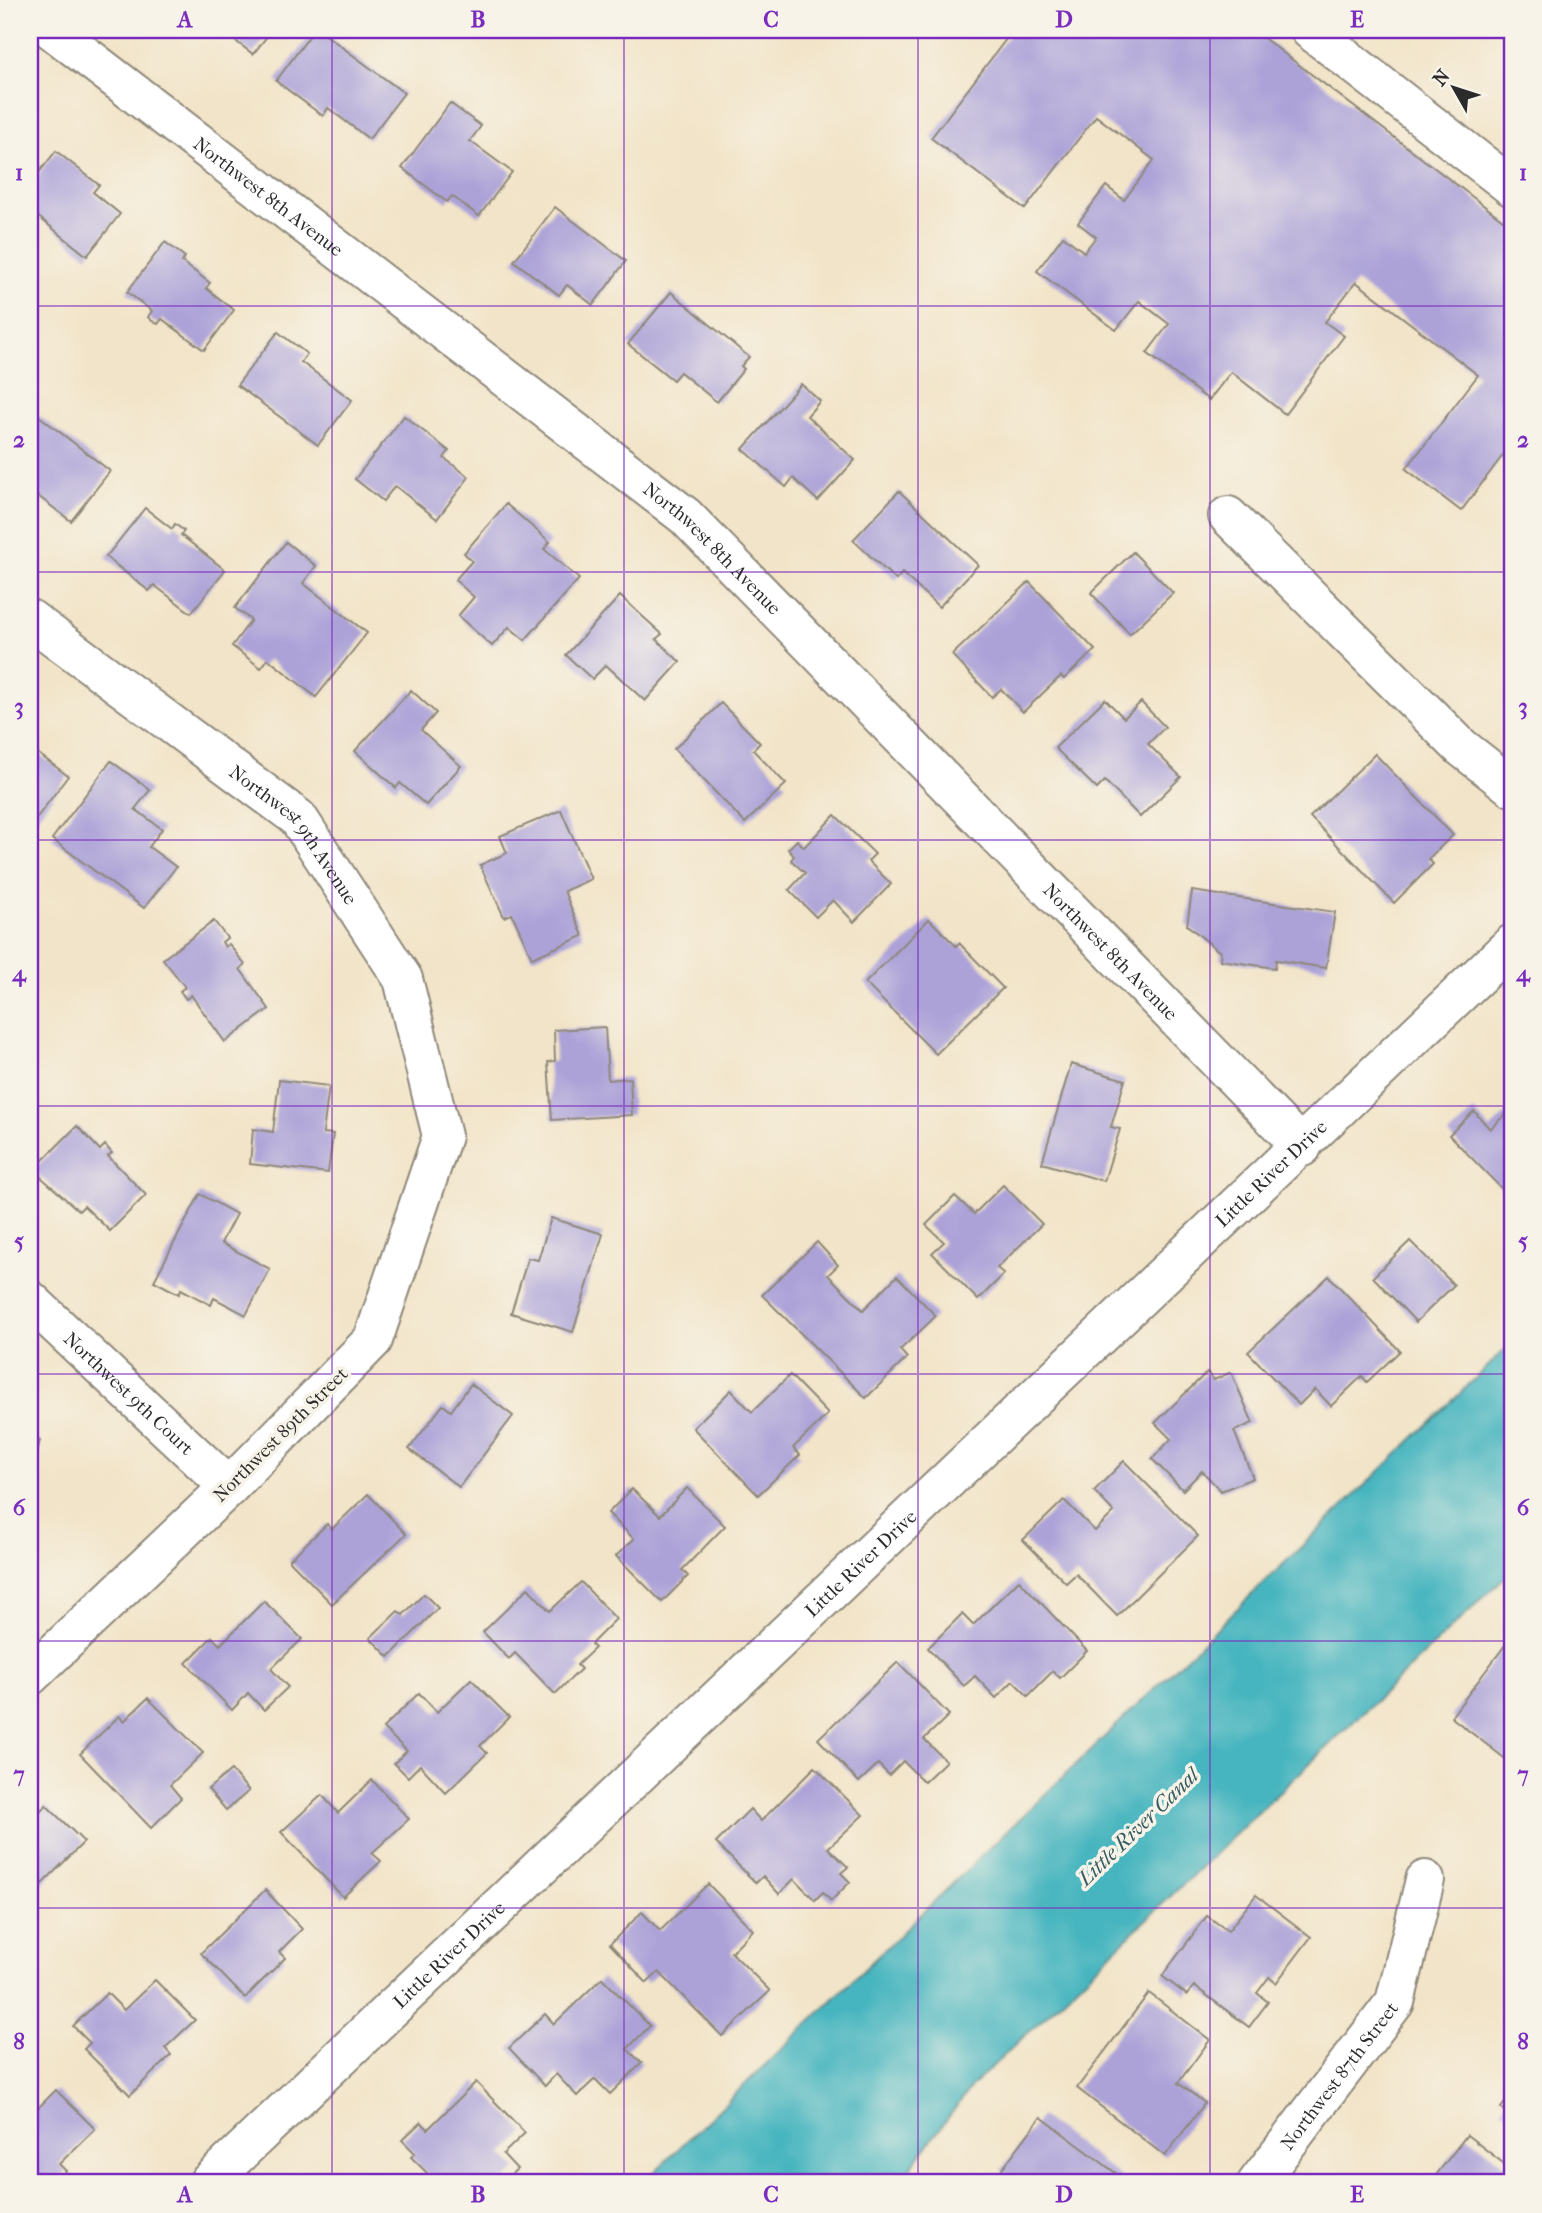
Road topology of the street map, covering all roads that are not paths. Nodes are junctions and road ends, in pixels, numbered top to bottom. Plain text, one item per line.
1 (52, 30) edge
2 (1310, 30) edge
3 (1512, 187) edge
4 (1228, 516) dead end
5 (30, 619) edge
6 (1512, 787) edge
7 (1512, 944) edge
8 (442, 1136) joint
9 (1302, 1147) junction
10 (30, 1300) edge
11 (229, 1488) junction
12 (30, 1676) edge
13 (1425, 1880) dead end
14 (208, 2183) edge
15 (1257, 2183) edge

1 - 9 street, Northwest 8th Avenue
2 - 3 street
4 - 6 street
5 - 8 street, Northwest 9th Avenue
7 - 9 street, Little River Drive
8 - 11 street, Northwest 89th Street
9 - 14 street, Little River Drive
10 - 11 street, Northwest 9th Court
11 - 12 street, Northwest 89th Street
13 - 15 street, Northwest 87th Street

